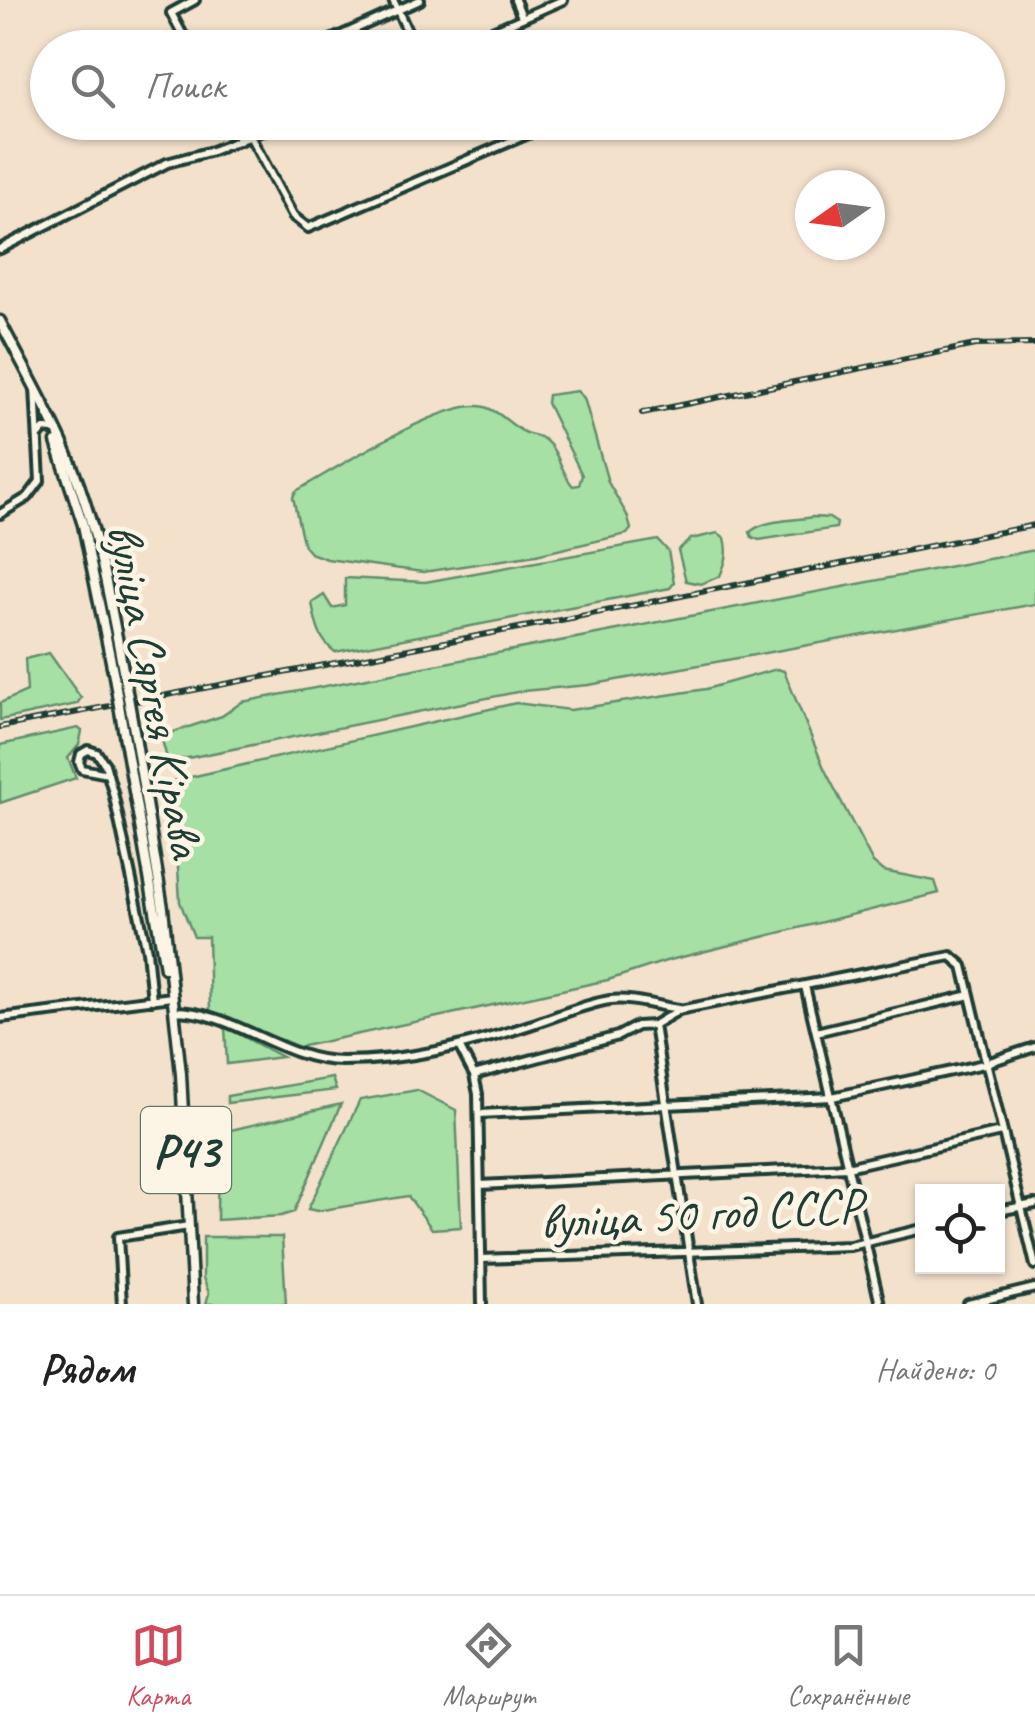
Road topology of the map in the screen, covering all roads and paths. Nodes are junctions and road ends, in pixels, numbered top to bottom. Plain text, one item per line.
1 (195, 0) edge
2 (393, 0) edge
3 (420, 0) edge
4 (515, 0) edge
5 (564, 0) edge
6 (398, 10) junction
7 (522, 17) junction
8 (181, 30) edge
9 (353, 30) edge
10 (407, 30) edge
11 (493, 30) edge
12 (244, 140) edge
13 (252, 140) edge
14 (515, 140) edge
15 (240, 141) joint
16 (0, 249) edge
17 (0, 320) edge
18 (40, 407) junction
19 (52, 430) junction
20 (38, 437) junction
21 (0, 514) edge
22 (119, 676) junction
23 (108, 774) junction
24 (805, 986) junction
25 (970, 995) junction
26 (172, 997) junction
27 (152, 1000) junction
28 (680, 1010) junction
29 (174, 1011) junction
30 (0, 1018) edge
31 (654, 1026) junction
32 (816, 1032) junction
33 (1035, 1047) edge
34 (460, 1048) junction
35 (984, 1064) junction
36 (474, 1075) junction
37 (832, 1097) junction
38 (666, 1105) junction
39 (479, 1114) junction
40 (1001, 1132) junction
41 (847, 1168) junction
42 (676, 1176) junction
43 (480, 1185) junction
44 (1035, 1204) edge
45 (1020, 1206) junction
46 (1005, 1209) edge
47 (189, 1226) junction
48 (915, 1230) edge
49 (866, 1242) junction
50 (689, 1253) junction
51 (482, 1259) junction
52 (1035, 1265) edge
53 (1035, 1288) edge
54 (122, 1304) edge
55 (193, 1304) edge
56 (482, 1304) edge
57 (697, 1304) edge
58 (880, 1304) edge
59 (968, 1304) edge

1 - 8 street
2 - 6 street
3 - 6 street
4 - 7 street
5 - 7 street
6 - 9 street
6 - 10 street
7 - 11 street
12 - 15 street
13 - 14 street
15 - 16 street
17 - 18 main road, вуліца Сяргея Кірава / Р43
18 - 19 main road, вуліца Сяргея Кірава / Р43
18 - 20 street
18 - 22 main road, вуліца Сяргея Кірава / Р43
19 - 20 street
19 - 22 main road, вуліца Сяргея Кірава / Р43
20 - 21 street
22 - 26 main road, вуліца Сяргея Кірава / Р43, bridge
22 - 26 main road, вуліца Сяргея Кірава / Р43, bridge
23 - 23 street
23 - 27 street
24 - 25 street
24 - 28 street
24 - 32 street
25 - 32 street
25 - 35 street
26 - 27 street
26 - 29 main road, вуліца Сяргея Кірава / Р43
27 - 30 street
28 - 31 street
28 - 34 street
29 - 34 street
29 - 47 main road, вуліца Сяргея Кірава / Р43
31 - 36 street
31 - 38 street
32 - 37 street
33 - 35 street
34 - 36 street
35 - 37 street
35 - 40 street
36 - 39 street
37 - 38 street
37 - 41 street
38 - 39 street
38 - 42 street
39 - 43 street
40 - 41 street
40 - 45 street
41 - 42 street
41 - 49 street
42 - 43 street
42 - 50 street
43 - 51 street
44 - 45 street
45 - 46 street
45 - 52 street
47 - 54 street
47 - 55 main road, вуліца Сяргея Кірава / Р43
48 - 49 street, вуліца 50 год СССР
49 - 50 street, вуліца 50 год СССР
49 - 58 street
50 - 51 street, вуліца 50 год СССР
50 - 57 street
51 - 56 street
53 - 59 street

